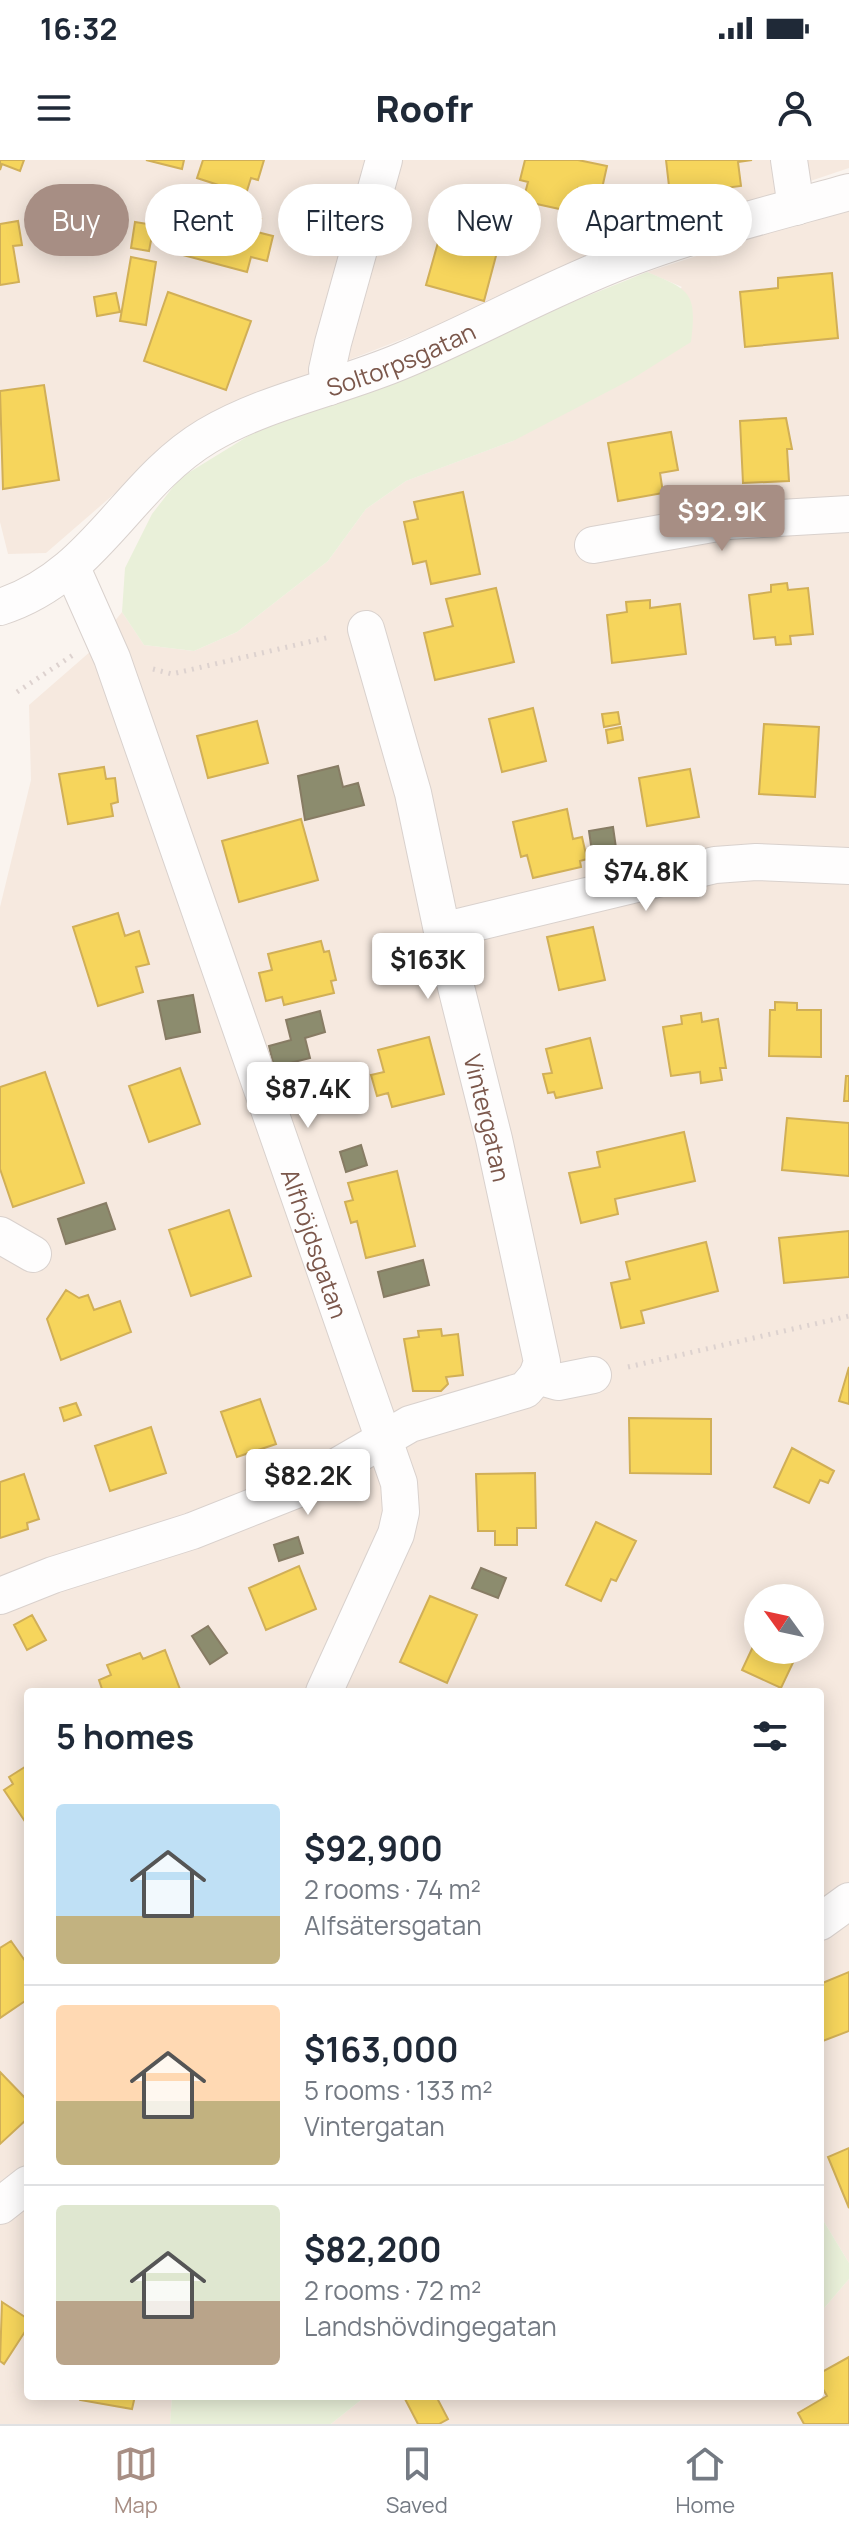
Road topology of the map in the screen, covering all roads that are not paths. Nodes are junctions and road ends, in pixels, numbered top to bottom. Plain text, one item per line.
1 (384, 160) edge
2 (789, 160) edge
3 (849, 192) edge
4 (796, 207) junction
5 (329, 387) junction
6 (849, 514) edge
7 (593, 545) dead end
8 (72, 568) junction
9 (0, 607) edge
10 (366, 629) road end
11 (849, 866) edge
12 (442, 931) junction
13 (0, 1235) edge
14 (33, 1254) dead end
15 (593, 1375) road end
16 (537, 1376) junction
17 (383, 1437) junction
18 (0, 1596) edge
19 (326, 1688) edge
20 (849, 1901) edge
21 (824, 1919) edge
22 (24, 2187) edge
23 (0, 2206) edge

1 - 5 street
2 - 4 street
3 - 4 street, Soltorpsgatan
4 - 5 street, Soltorpsgatan
5 - 8 street, Soltorpsgatan
6 - 7 street
8 - 9 street, Soltorpsgatan
8 - 17 street, Alfhöjdsgatan
10 - 12 street, Vintergatan
11 - 12 street
12 - 16 street, Vintergatan
13 - 14 street
15 - 16 street
16 - 17 street
17 - 18 street
17 - 19 street, Alfhöjdsgatan
20 - 21 street
22 - 23 street

